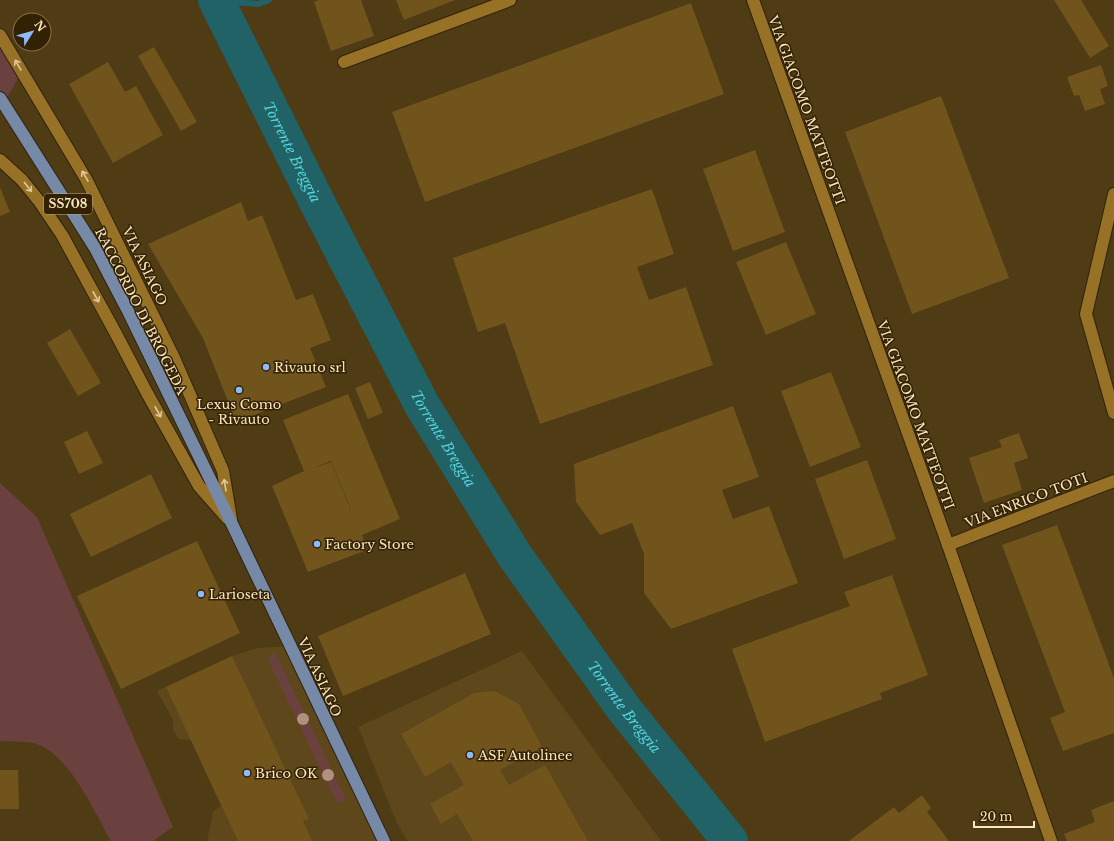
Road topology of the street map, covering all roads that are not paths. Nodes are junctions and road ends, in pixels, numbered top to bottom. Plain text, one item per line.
1 (510, 0) edge
2 (753, 0) edge
3 (0, 36) edge
4 (344, 62) dead end
5 (0, 98) edge
6 (0, 160) edge
7 (1114, 194) edge
8 (1114, 413) edge
9 (1114, 481) edge
10 (232, 524) junction
11 (948, 545) junction
12 (384, 841) edge
13 (1051, 841) edge

1 - 4 street
2 - 11 street, VIA GIACOMO MATTEOTTI
10 -> 3 street, VIA ASIAGO / SS708
5 - 10 main road, RACCORDO DI BROGEDA / SS708
6 -> 10 street, VIA ASIAGO / SS708
7 - 8 street
9 - 11 street, VIA ENRICO TOTI
10 - 12 main road, VIA ASIAGO
11 - 13 street, VIA GIACOMO MATTEOTTI

